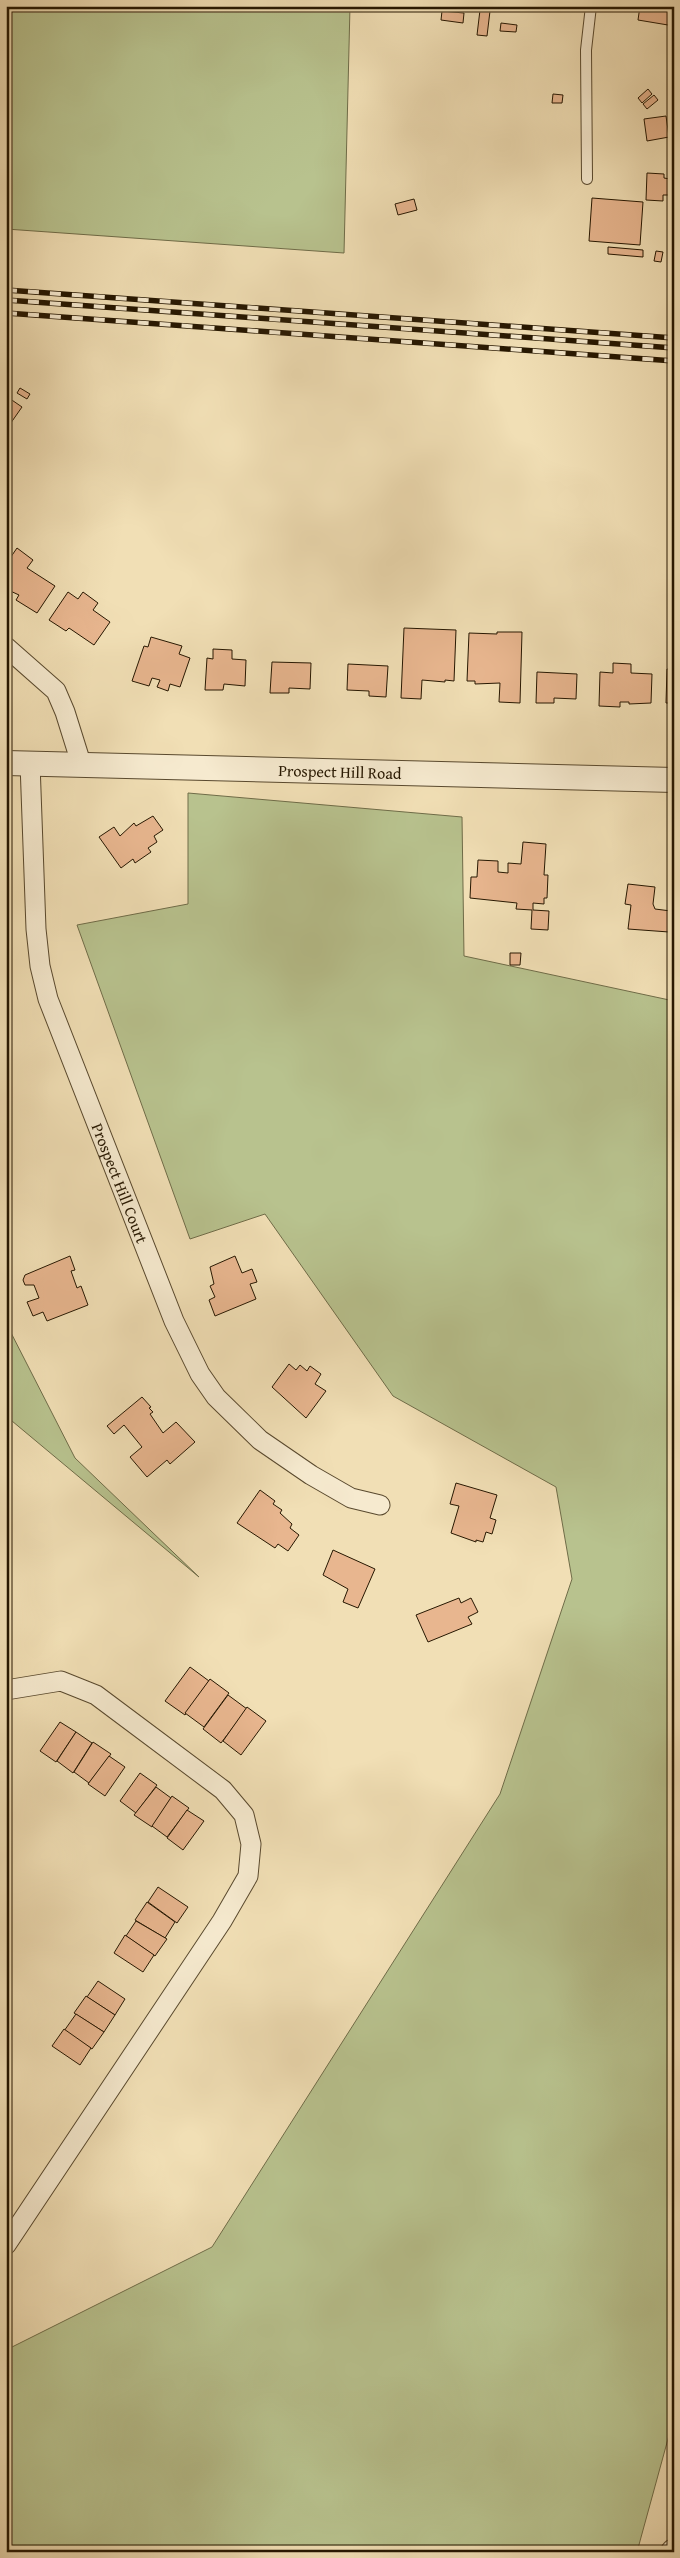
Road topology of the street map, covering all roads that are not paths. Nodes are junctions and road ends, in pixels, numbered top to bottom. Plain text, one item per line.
1 (591, 6) edge
2 (587, 179) dead end
3 (6, 647) edge
4 (6, 763) edge
5 (30, 763) junction
6 (81, 763) junction
7 (674, 780) edge
8 (380, 1505) dead end
9 (6, 1690) edge
10 (6, 2245) edge

1 - 2 lane
3 - 6 street
4 - 5 street, Prospect Hill Road
5 - 6 street, Prospect Hill Road
5 - 8 street, Prospect Hill Court
6 - 7 street, Prospect Hill Road
9 - 10 street

